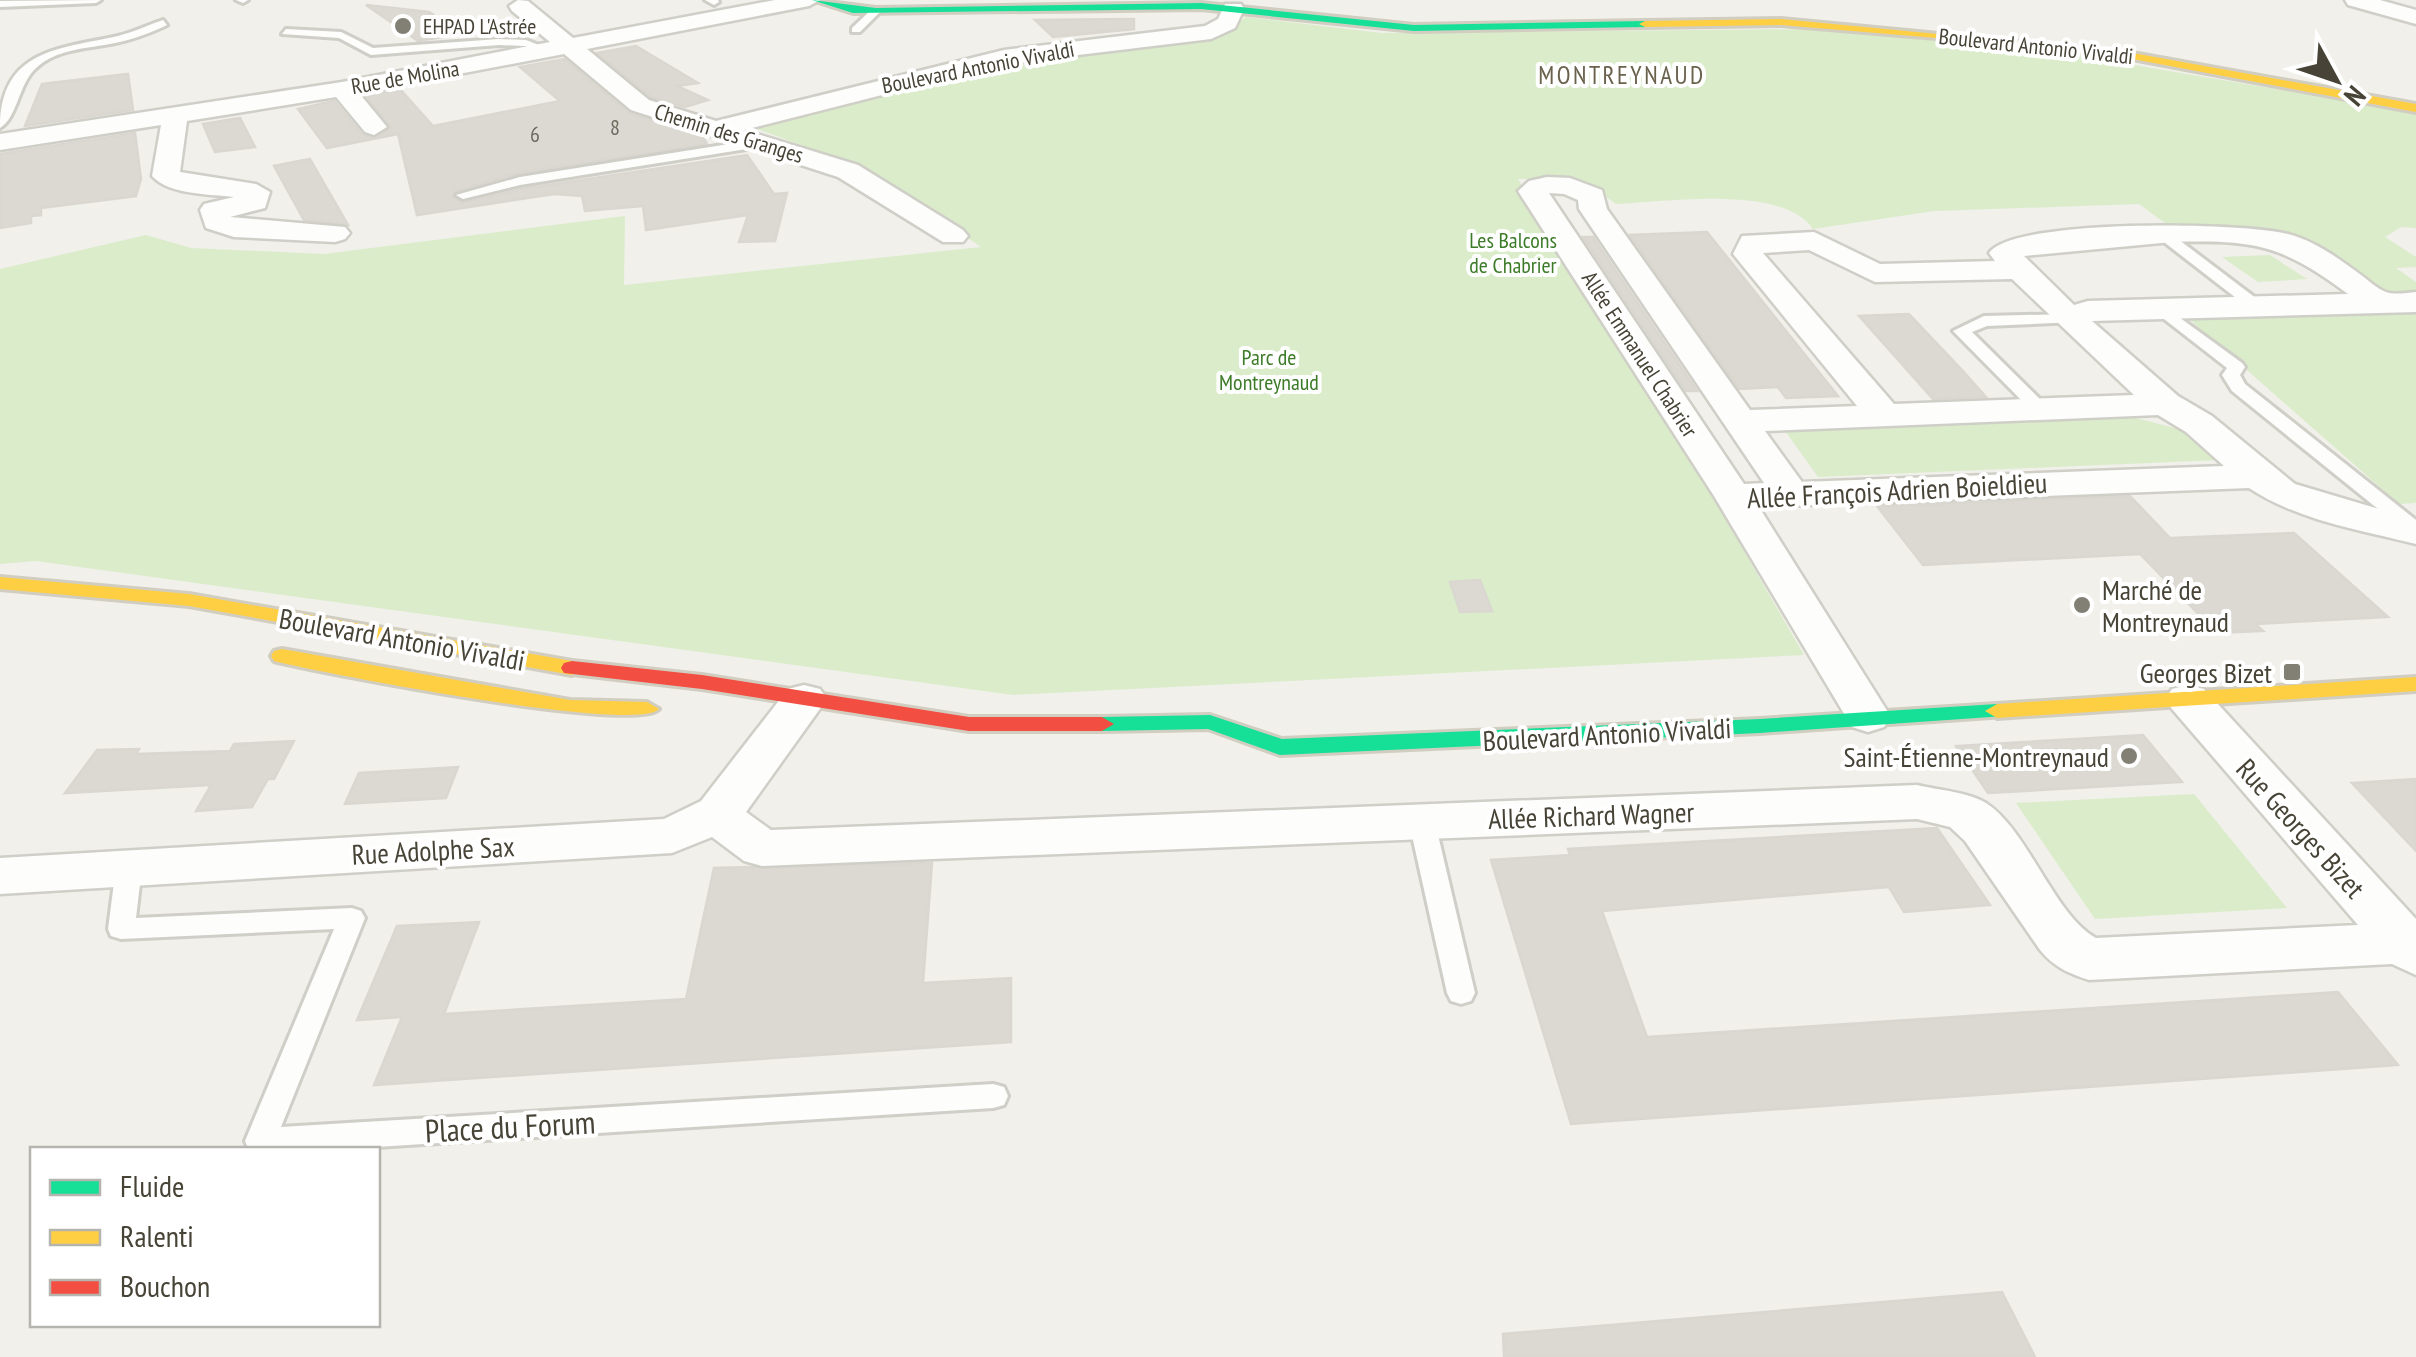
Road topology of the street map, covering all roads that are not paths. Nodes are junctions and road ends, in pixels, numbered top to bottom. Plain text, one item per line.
1 (96, 0) edge
2 (809, 0) edge
3 (817, 0) edge
4 (840, 0) edge
5 (2356, 0) edge
6 (0, 4) edge
7 (520, 6) dead end
8 (758, 6) edge
9 (1233, 9) junction
10 (876, 12) junction
11 (2416, 17) edge
12 (163, 23) dead end
13 (856, 30) dead end
14 (286, 32) dead end
15 (558, 49) junction
16 (342, 88) junction
17 (2416, 108) edge
18 (174, 117) junction
19 (0, 124) edge
20 (374, 127) dead end
21 (715, 128) junction
22 (0, 142) edge
23 (761, 143) junction
24 (463, 195) dead end
25 (335, 233) dead end
26 (953, 236) dead end
27 (2165, 236) junction
28 (2024, 269) junction
29 (2380, 302) junction
30 (2416, 302) edge
31 (2255, 305) junction
32 (2161, 308) junction
33 (2070, 318) junction
34 (2165, 404) junction
35 (2040, 409) junction
36 (1884, 416) junction
37 (1740, 421) junction
38 (2257, 476) junction
39 (1791, 494) junction
40 (1733, 496) junction
41 (2416, 530) edge
42 (0, 583) edge
43 (264, 652) dead end
44 (2416, 684) edge
45 (804, 699) junction
46 (2188, 699) junction
47 (714, 707) dead end
48 (662, 710) dead end
49 (1868, 717) junction
50 (719, 813) junction
51 (1422, 822) junction
52 (129, 867) junction
53 (0, 876) edge
54 (2411, 949) edge
55 (1461, 993) dead end
56 (993, 1096) dead end

1 - 6 lane
2 - 8 street, Rue de Molina
3 - 10 street, Boulevard Antonio Vivaldi
4 - 10 street, Boulevard Antonio Vivaldi
5 - 11 street
7 - 15 street, Chemin des Granges
8 - 15 street, Rue de Molina
9 - 10 street, Boulevard Antonio Vivaldi
9 - 17 street, Boulevard Antonio Vivaldi
9 - 21 street, Boulevard Antonio Vivaldi
10 - 13 lane
12 - 19 lane
14 - 15 lane
15 - 16 street, Rue de Molina
15 - 21 street, Chemin des Granges
16 - 18 street, Rue de Molina
16 - 20 street
18 - 22 street, Rue de Molina
18 - 25 street
21 - 23 street, Chemin des Granges
23 - 24 lane
23 - 26 street, Chemin des Granges
27 - 28 street
27 - 29 street
27 - 31 lane
28 - 33 street
28 - 36 street
29 - 30 street
29 - 31 street
31 - 32 street
32 - 33 street
32 - 41 lane
33 - 34 street
33 - 35 lane
34 - 35 street, Allée Emmanuel Chabrier
34 - 38 street
35 - 36 street, Allée Emmanuel Chabrier
36 - 37 street, Allée Emmanuel Chabrier
37 - 39 street, Allée Emmanuel Chabrier
37 - 40 street, Allée Emmanuel Chabrier
38 - 39 street, Allée François Adrien Boieldieu
38 - 41 street
39 - 40 street, Allée François Adrien Boieldieu
40 - 49 street, Allée François Adrien Boieldieu
42 - 45 street, Boulevard Antonio Vivaldi
43 - 48 street, Boulevard Antonio Vivaldi
44 - 46 street, Boulevard Antonio Vivaldi
45 - 47 street, Boulevard Antonio Vivaldi
45 - 49 street, Boulevard Antonio Vivaldi
45 - 50 street, Rue Adolphe Sax
46 - 49 street, Boulevard Antonio Vivaldi
46 - 54 street, Rue Georges Bizet
50 - 51 street, Allée Richard Wagner
50 - 52 street, Rue Adolphe Sax
51 - 54 street, Allée Richard Wagner
51 - 55 lane
52 - 53 street, Rue Adolphe Sax
52 - 56 lane, Place du Forum

